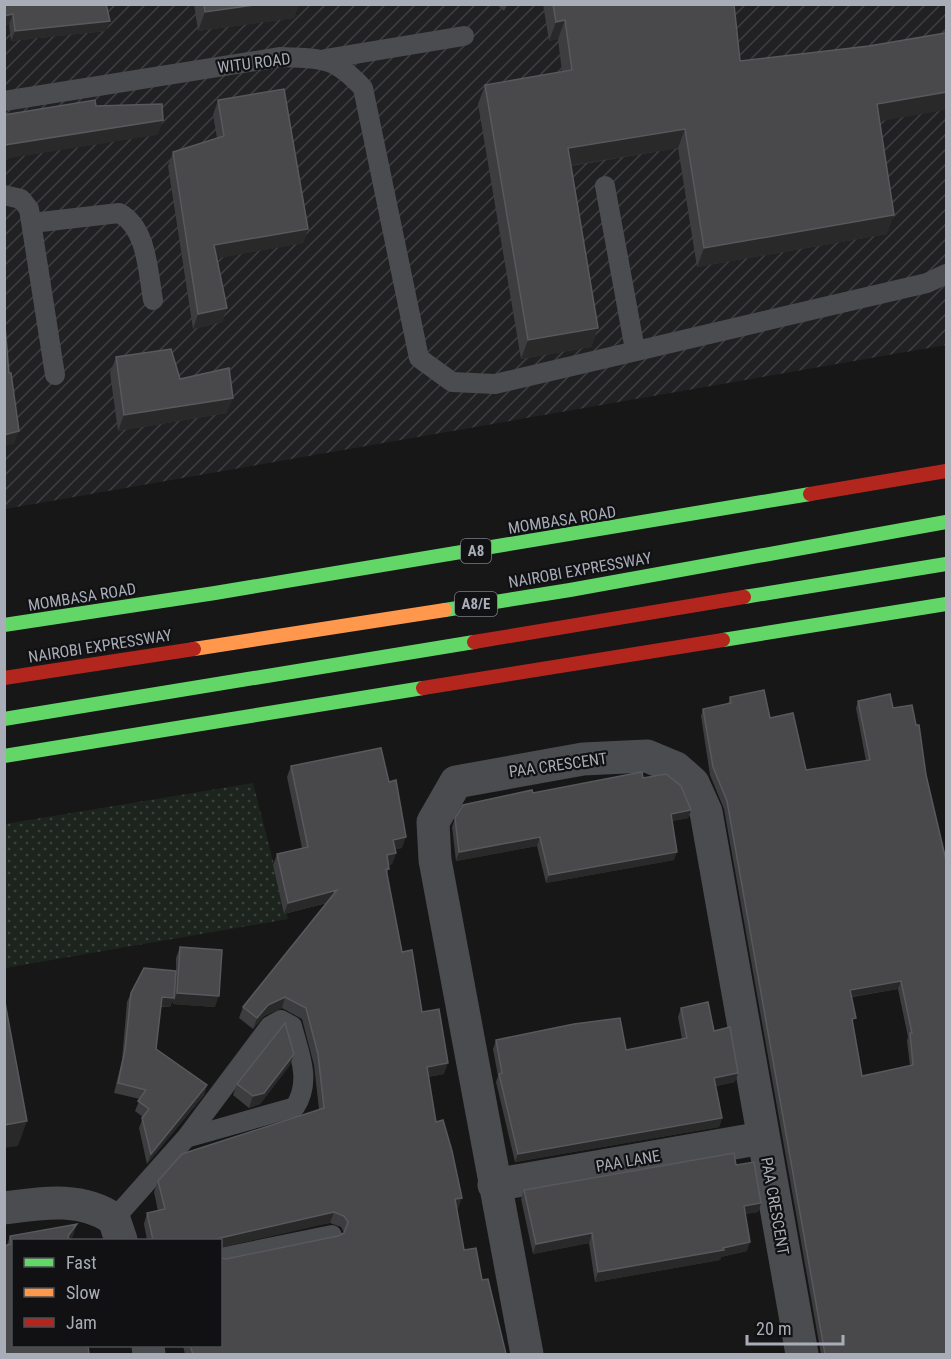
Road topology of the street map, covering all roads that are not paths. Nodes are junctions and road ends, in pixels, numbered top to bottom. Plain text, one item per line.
1 (464, 36) dead end
2 (325, 59) junction
3 (4, 101) edge
4 (605, 186) dead end
5 (4, 195) edge
6 (32, 223) junction
7 (946, 274) edge
8 (153, 300) dead end
9 (635, 350) junction
10 (55, 375) dead end
11 (946, 471) edge
12 (946, 522) edge
13 (946, 564) edge
14 (946, 604) edge
15 (4, 625) edge
16 (4, 678) edge
17 (4, 719) edge
18 (4, 756) edge
19 (186, 1138) junction
20 (762, 1138) junction
21 (494, 1185) junction
22 (4, 1208) edge
23 (118, 1230) edge
24 (332, 1235) edge
25 (222, 1258) edge
26 (526, 1354) edge
27 (802, 1354) edge

1 - 2 lane
2 - 3 lane, WITU ROAD
2 - 9 lane, WITU ROAD
4 - 9 lane
5 - 6 lane
6 - 8 lane
6 - 10 lane
7 - 9 lane
11 - 15 highway, MOMBASA ROAD / A8
12 - 16 highway, NAIROBI EXPRESSWAY / A8/E
13 - 17 highway, A8/E
14 - 18 highway
19 - 19 lane
19 - 23 lane
20 - 21 street, PAA LANE
20 - 21 street, PAA CRESCENT
20 - 27 street, PAA CRESCENT
21 - 26 street, PAA CRESCENT
22 - 23 street
24 - 25 lane

